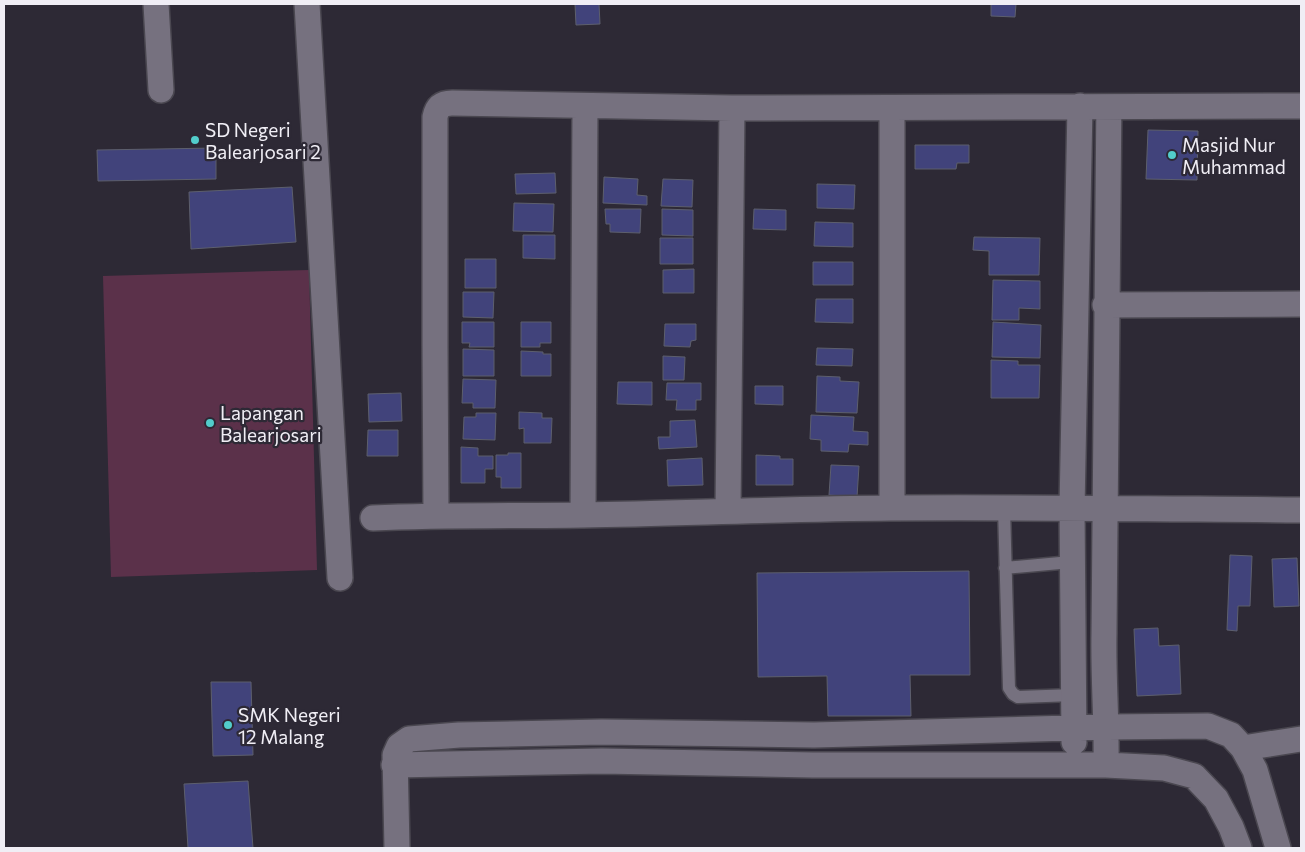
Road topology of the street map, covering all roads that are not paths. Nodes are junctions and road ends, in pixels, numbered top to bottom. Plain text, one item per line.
1 (156, 4) edge
2 (307, 4) edge
3 (162, 90) dead end
4 (585, 106) junction
5 (1080, 106) junction
6 (1301, 106) edge
7 (1109, 107) junction
8 (732, 108) junction
9 (892, 108) junction
10 (1105, 304) junction
11 (1301, 304) edge
12 (892, 508) junction
13 (1004, 508) junction
14 (1072, 508) junction
15 (1105, 509) junction
16 (728, 510) junction
17 (1301, 510) edge
18 (583, 515) junction
19 (436, 516) junction
20 (373, 518) dead end
21 (1072, 562) junction
22 (1005, 568) junction
23 (340, 578) dead end
24 (1073, 636) junction
25 (1104, 636) junction
26 (1074, 695) junction
27 (1074, 727) junction
28 (1107, 727) junction
29 (814, 735) junction
30 (1301, 739) edge
31 (1243, 748) junction
32 (394, 765) junction
33 (813, 765) junction
34 (1073, 765) junction
35 (1106, 765) junction
36 (397, 848) edge
37 (1239, 848) edge
38 (1278, 848) edge

1 - 3 street
2 - 23 street
4 - 8 street
4 - 18 street
4 - 19 street
5 - 7 street
5 - 9 street
5 - 14 street
6 - 7 street
7 - 10 street
8 - 9 street
8 - 16 street
9 - 12 street
10 - 11 street
10 - 15 street
12 - 13 street
12 - 16 street
13 - 14 street
13 - 22 lane
14 - 15 street
14 - 21 street
15 - 17 street
15 - 25 street
16 - 18 street
18 - 19 street
19 - 20 street
21 - 22 lane
21 - 24 street
22 - 26 lane
24 - 25 street
24 - 26 street
25 - 28 street
26 - 27 street
27 - 28 street
27 - 29 street
27 - 34 street
28 - 31 street
28 - 35 street
29 - 32 street
29 - 33 street
30 - 31 street
31 - 38 street
32 - 33 street
32 - 36 street
33 - 34 street
34 - 35 street
35 - 37 street

